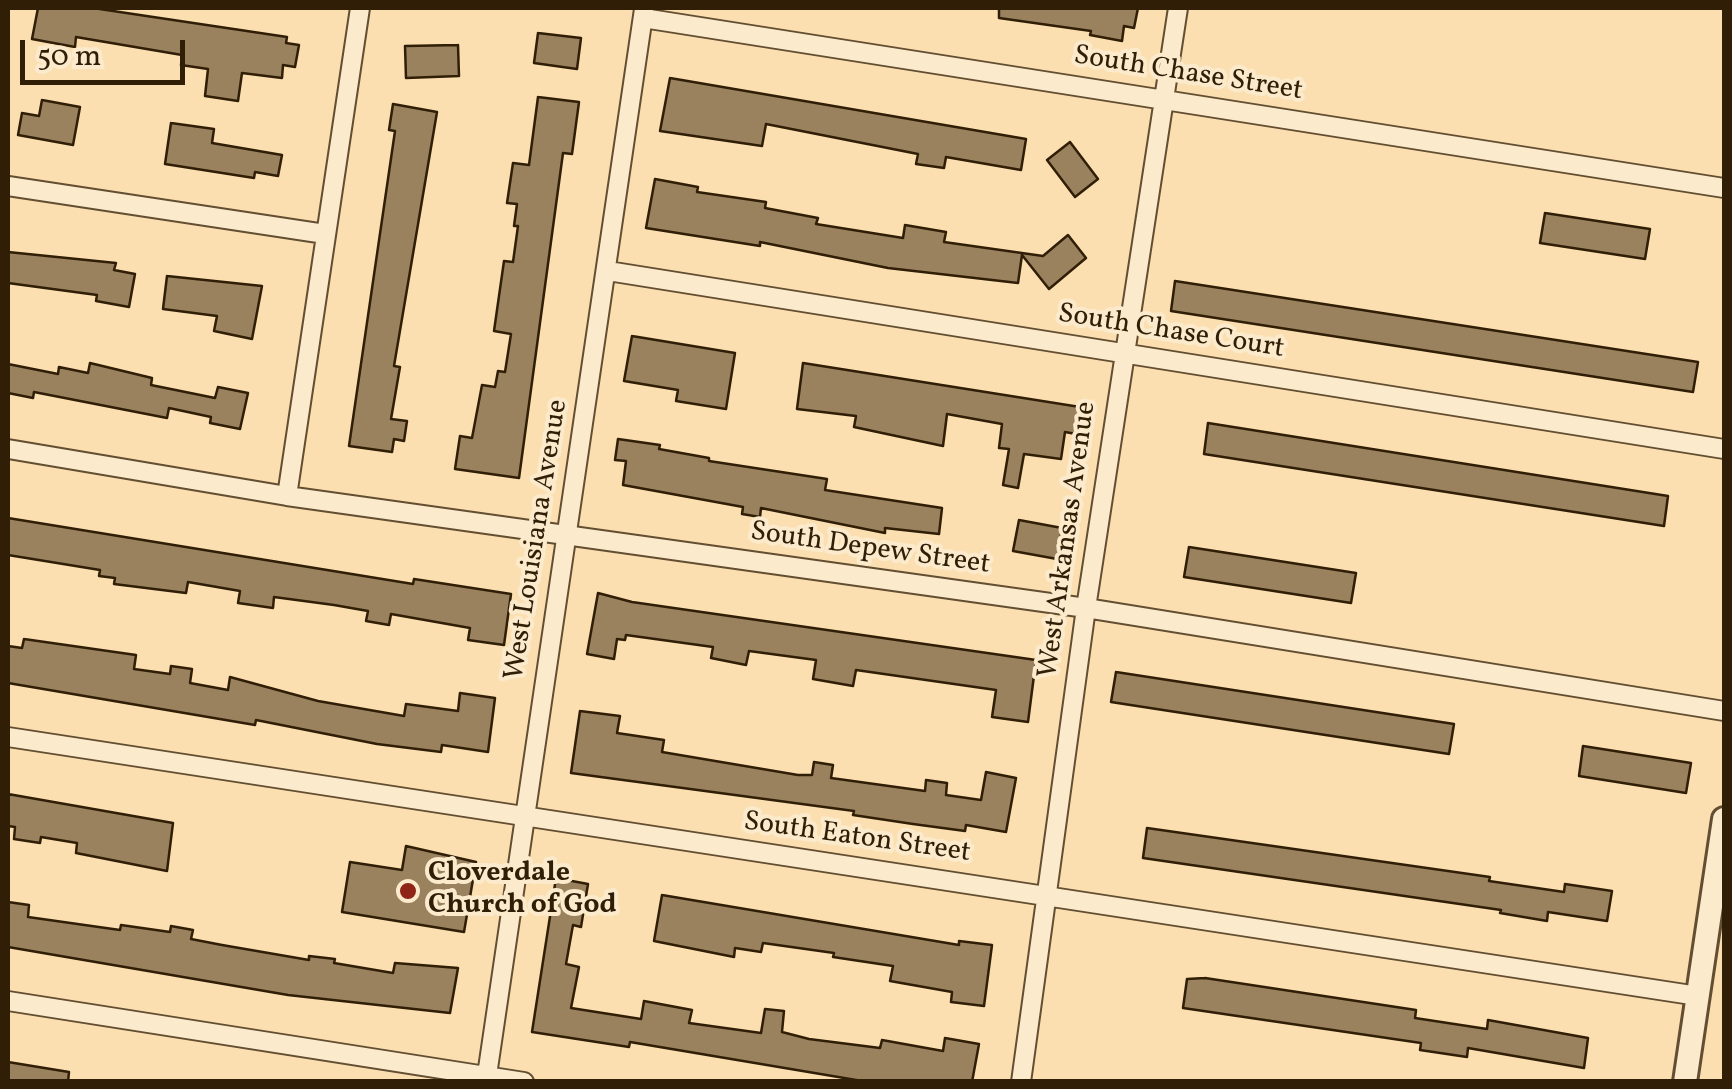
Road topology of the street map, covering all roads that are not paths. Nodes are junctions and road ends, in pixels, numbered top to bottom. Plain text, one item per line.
1 (360, 8) edge
2 (1178, 8) edge
3 (642, 10) edge
4 (1164, 99) junction
5 (8, 186) edge
6 (1724, 188) edge
7 (325, 234) junction
8 (608, 272) junction
9 (1124, 353) junction
10 (8, 449) edge
11 (1724, 449) edge
12 (287, 496) junction
13 (566, 535) junction
14 (1086, 608) junction
15 (1724, 711) edge
16 (8, 737) edge
17 (523, 819) junction
18 (1724, 819) edge
19 (1048, 895) junction
20 (1698, 996) junction
21 (8, 1001) edge
22 (486, 1079) edge
23 (524, 1082) edge
24 (1020, 1082) edge
25 (1685, 1082) edge

1 - 7 street
2 - 4 street, West Arkansas Avenue
3 - 4 street, South Chase Street
3 - 8 street, West Louisiana Avenue
4 - 6 street, South Chase Street
4 - 9 street, West Arkansas Avenue
5 - 7 street
7 - 12 street
8 - 9 street, South Chase Court
8 - 13 street, West Louisiana Avenue
9 - 11 street, South Chase Court
9 - 14 street, West Arkansas Avenue
10 - 12 street, South Depew Street
12 - 13 street, South Depew Street
13 - 14 street, South Depew Street
13 - 17 street, West Louisiana Avenue
14 - 15 street, South Depew Street
14 - 19 street, West Arkansas Avenue
16 - 17 street, South Eaton Street
17 - 19 street, South Eaton Street
17 - 22 street, West Louisiana Avenue
18 - 20 street
19 - 20 street, South Eaton Street
19 - 24 street, West Arkansas Avenue
20 - 25 street
21 - 22 street
22 - 23 street

